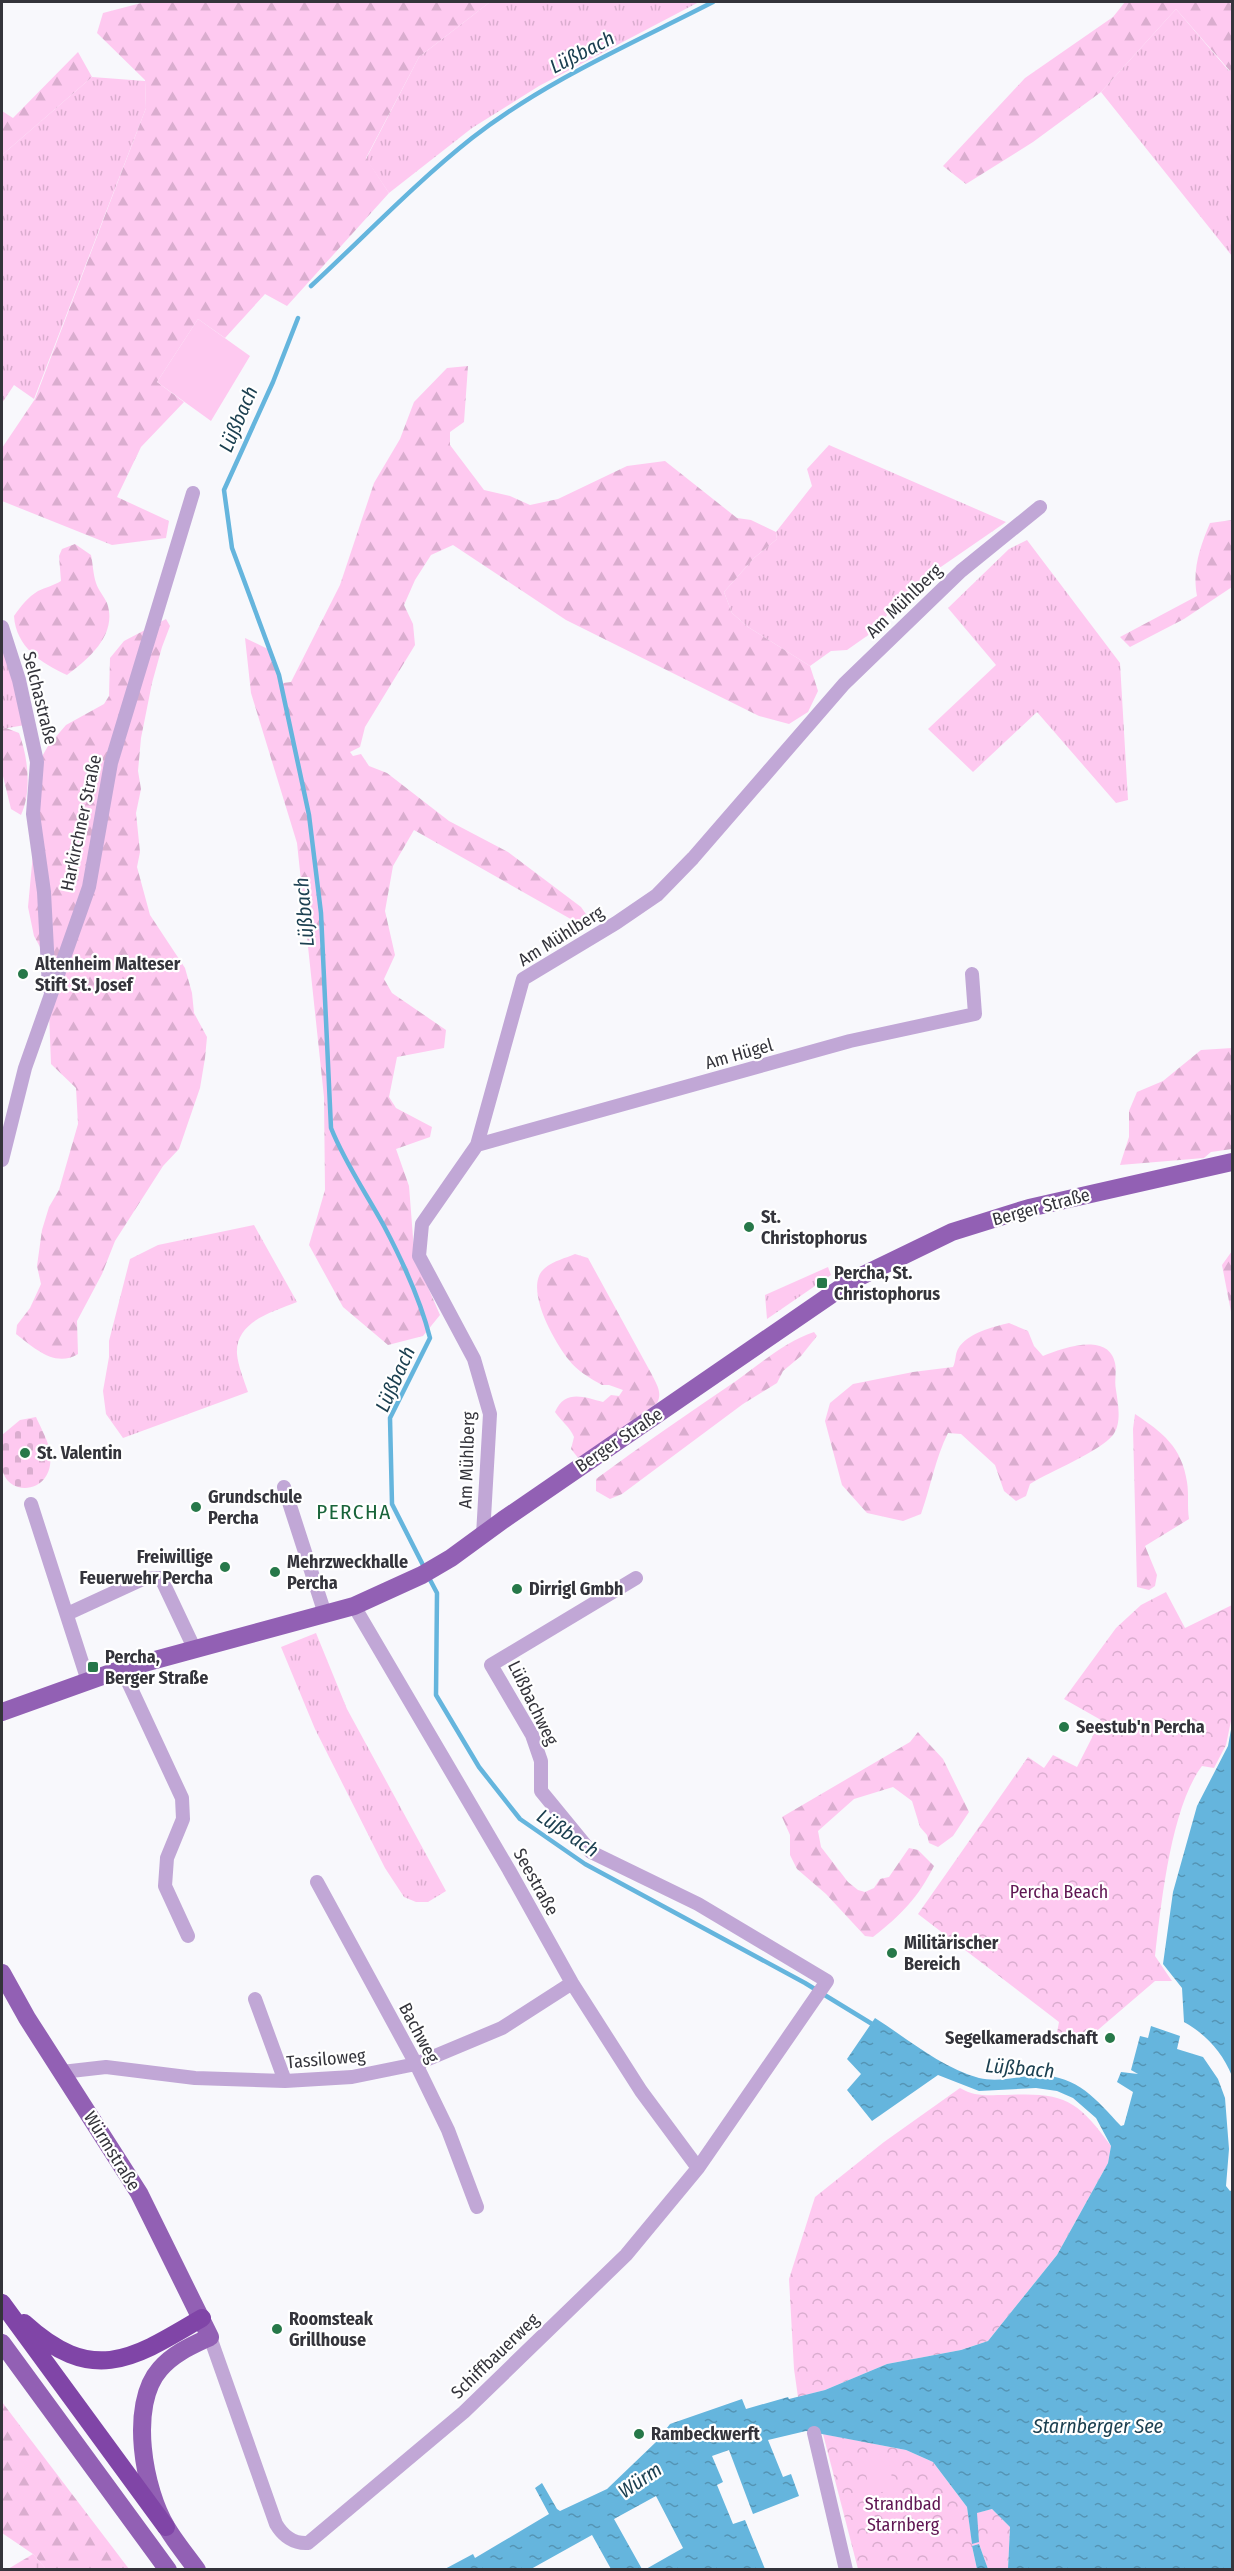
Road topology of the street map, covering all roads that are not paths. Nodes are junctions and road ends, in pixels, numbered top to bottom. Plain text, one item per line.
1 (193, 493) dead end
2 (1040, 507) dead end
3 (2, 627) edge
4 (972, 974) dead end
5 (50, 993) junction
6 (477, 1145) junction
7 (2, 1160) edge
8 (1233, 1162) edge
9 (284, 1487) dead end
10 (31, 1504) dead end
11 (483, 1535) junction
12 (636, 1578) dead end
13 (354, 1606) junction
14 (67, 1614) junction
15 (325, 1614) junction
16 (195, 1650) junction
17 (122, 1669) junction
18 (88, 1681) junction
19 (2, 1712) edge
20 (317, 1882) dead end
21 (188, 1936) dead end
22 (2, 1973) edge
23 (827, 1981) joint
24 (572, 1983) junction
25 (255, 1999) dead end
26 (416, 2064) junction
27 (62, 2072) junction
28 (285, 2081) junction
29 (698, 2168) junction
30 (477, 2206) dead end
31 (2, 2301) edge
32 (202, 2318) junction
33 (210, 2337) junction
34 (2, 2343) edge
35 (814, 2433) dead end
36 (166, 2527) junction
37 (168, 2570) edge
38 (197, 2570) edge
39 (846, 2570) edge

1 - 5 street, Harkirchner Straße
2 - 6 street, Am Mühlberg
3 - 5 street, Selchastraße
4 - 6 street, Am Hügel
5 - 7 street, Harkirchner Straße
6 - 11 street, Am Mühlberg
8 - 11 main road, Berger Straße
9 - 15 street
10 - 14 street
11 - 13 main road, Berger Straße
12 - 23 street, Lüßbachweg
13 - 15 main road, Berger Straße
13 - 24 street, Seestraße
14 - 16 street
14 - 18 street
15 - 16 main road, Berger Straße
16 - 17 main road, Berger Straße
17 - 18 main road, Berger Straße
17 - 21 street
18 - 19 main road, Berger Straße
20 - 26 street, Bachweg
22 - 27 main road, Würmstraße
23 - 29 street, Schiffbauerweg
24 - 26 street, Tassiloweg
24 - 29 street, Seestraße
25 - 28 street
26 - 28 street, Tassiloweg
26 - 30 street, Bachweg
27 - 28 street, Tassiloweg
27 - 32 main road, Würmstraße
29 - 33 street, Schiffbauerweg
31 - 32 highway
31 - 36 highway
32 - 33 main road, Würmstraße
33 - 36 main road
34 - 37 main road
35 - 39 street
36 - 38 main road

